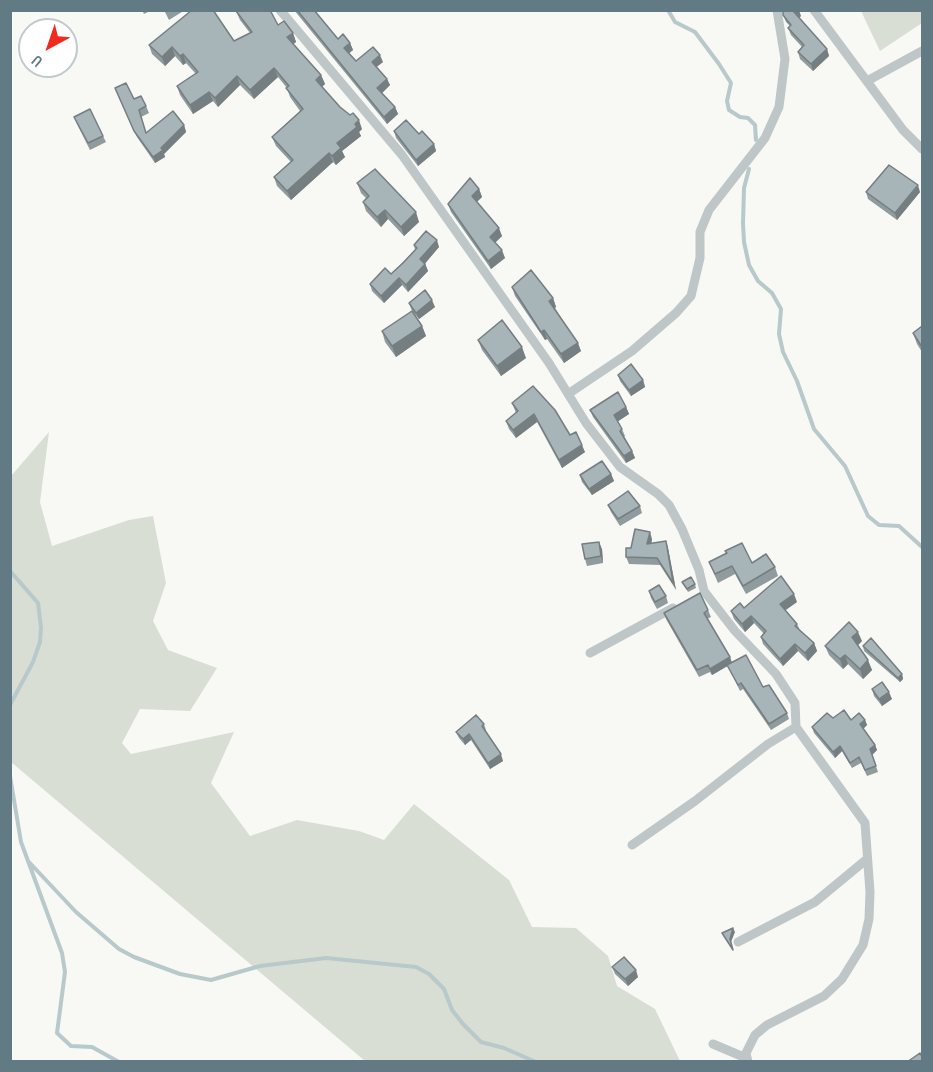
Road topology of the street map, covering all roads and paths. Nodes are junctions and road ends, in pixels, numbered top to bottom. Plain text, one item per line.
1 (280, 10) edge
2 (777, 10) edge
3 (813, 10) edge
4 (922, 51) edge
5 (867, 81) junction
6 (922, 149) edge
7 (568, 393) junction
8 (704, 591) junction
9 (694, 597) edge
10 (683, 603) edge
11 (590, 653) dead end
12 (796, 727) junction
13 (632, 845) dead end
14 (867, 859) junction
15 (738, 942) dead end
16 (713, 1044) dead end
17 (747, 1060) edge

1 - 7 street
2 - 7 street
3 - 5 street
4 - 5 street
5 - 6 street
7 - 8 street
8 - 9 street
8 - 12 street
10 - 11 street
12 - 13 street
12 - 14 street
14 - 15 street
14 - 17 street
16 - 17 street

